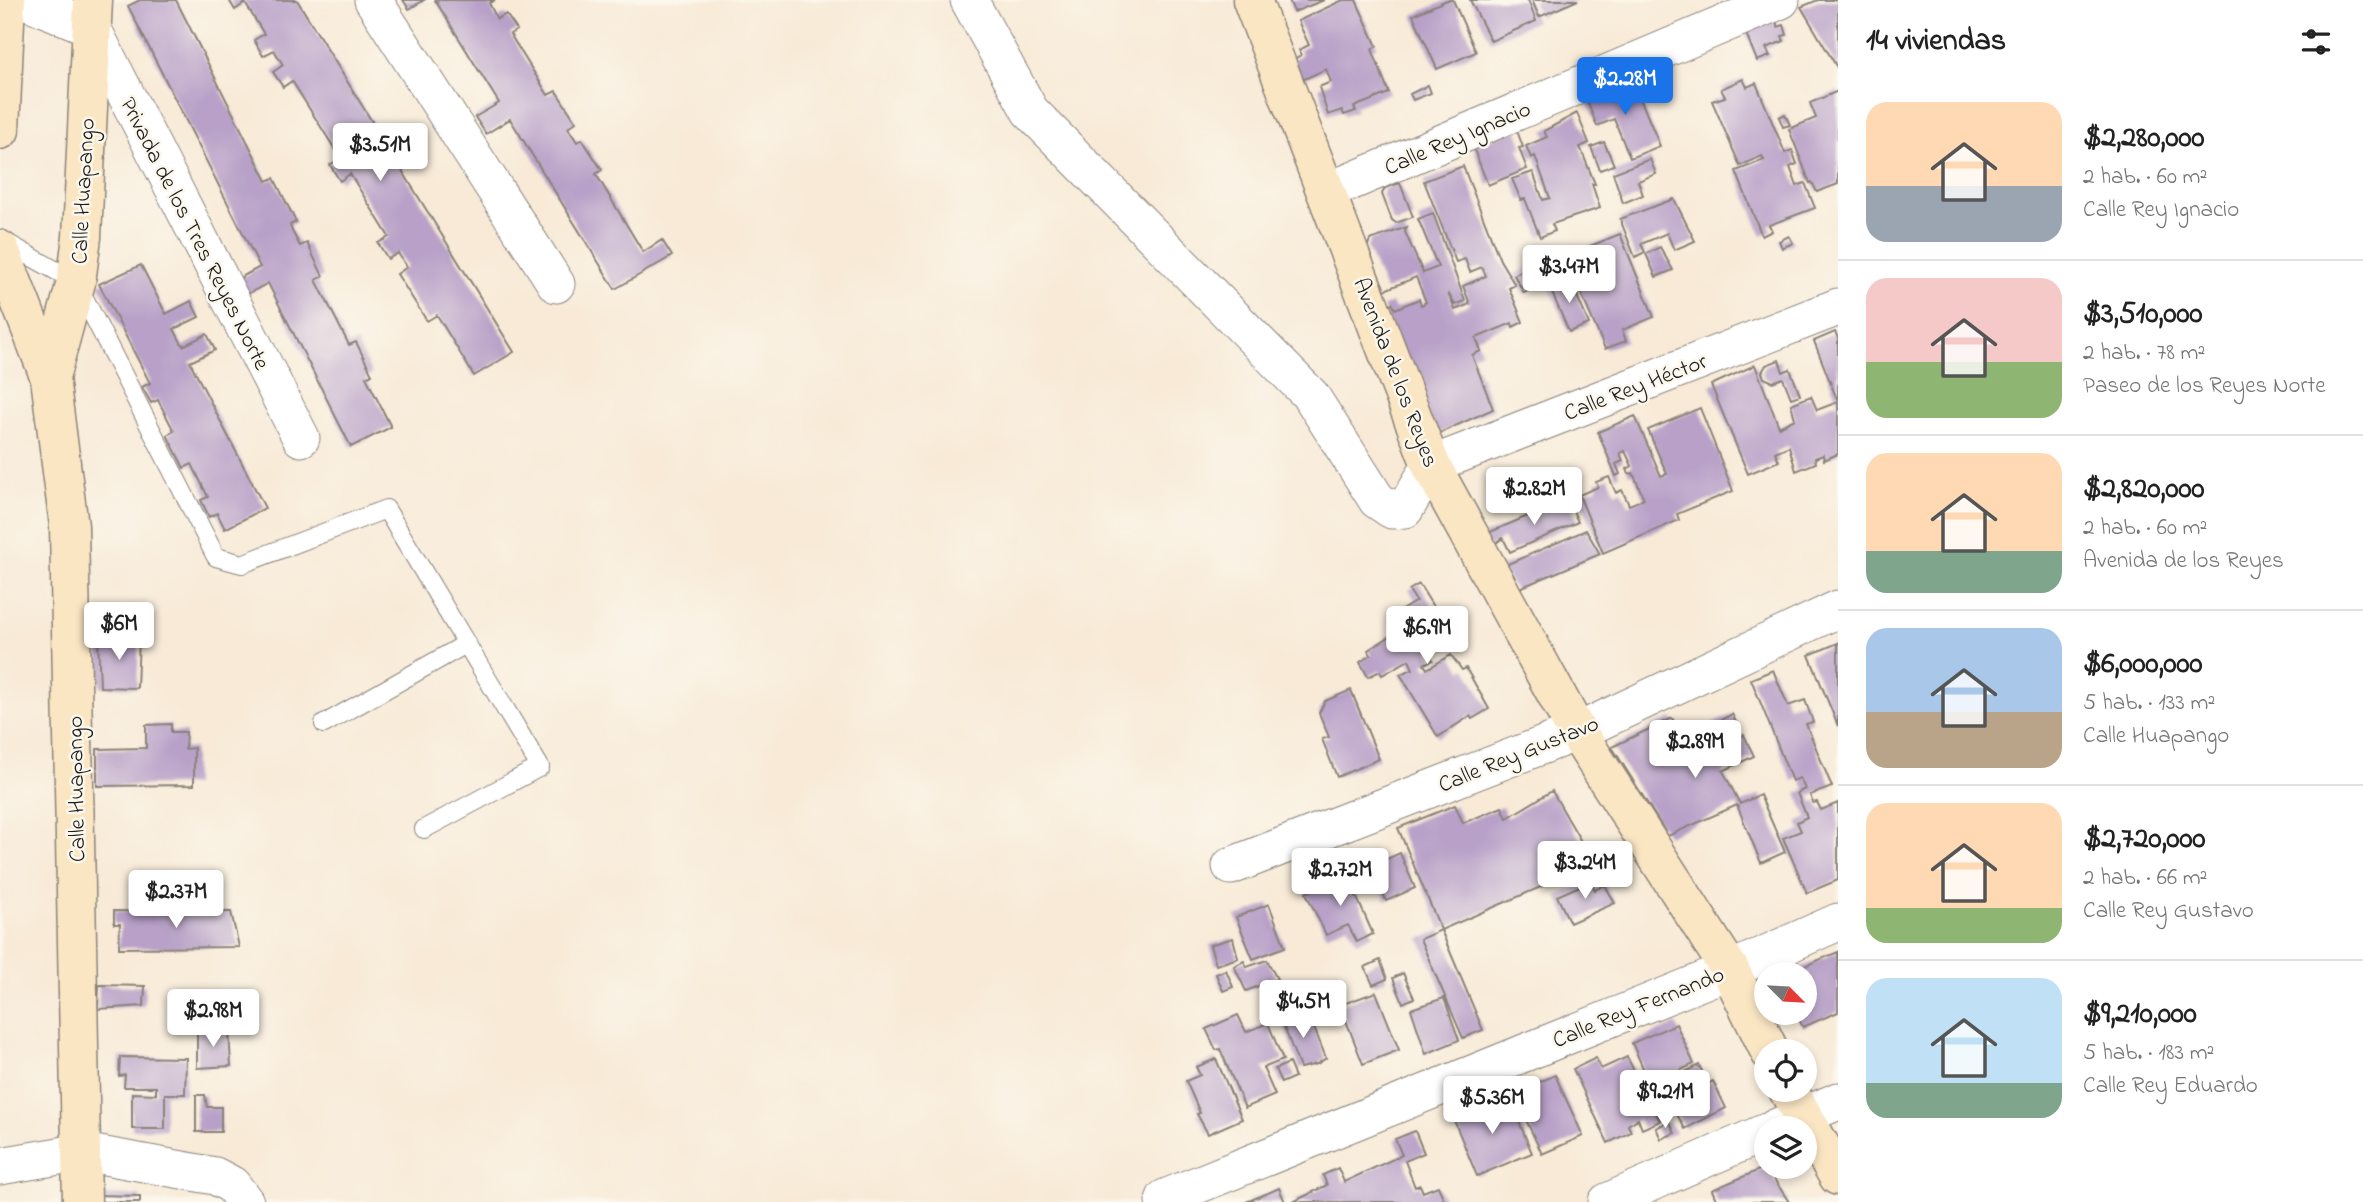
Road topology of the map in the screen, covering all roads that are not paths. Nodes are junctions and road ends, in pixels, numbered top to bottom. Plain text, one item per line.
1 (6, 0) edge
2 (25, 0) edge
3 (373, 0) edge
4 (969, 0) edge
5 (1252, 0) edge
6 (1781, 0) edge
7 (92, 14) edge
8 (0, 130) edge
9 (1326, 192) junction
10 (0, 239) edge
11 (0, 250) edge
12 (76, 282) junction
13 (556, 284) dead end
14 (1838, 307) edge
15 (50, 378) junction
16 (301, 438) dead end
17 (1431, 465) junction
18 (1838, 609) edge
19 (466, 645) junction
20 (324, 724) dead end
21 (1577, 732) junction
22 (424, 829) dead end
23 (1231, 866) dead end
24 (1838, 922) edge
25 (1730, 970) junction
26 (1764, 1039) edge
27 (1838, 1101) edge
28 (1788, 1112) edge
29 (1754, 1137) edge
30 (83, 1152) junction
31 (0, 1166) edge
32 (1838, 1176) edge
33 (1164, 1200) edge
34 (82, 1202) edge
35 (245, 1202) edge
36 (1607, 1202) edge

1 - 8 main road
2 - 7 street
3 - 13 street
4 - 17 street
5 - 9 main road, Avenida de los Reyes
6 - 9 street, Calle Rey Ignacio
7 - 12 main road, Calle Huapango
7 - 16 street, Privada de los Tres Reyes Norte
9 - 17 main road, Avenida de los Reyes
10 - 12 lane
11 - 15 main road, Calle Huapango
12 - 15 main road, Calle Huapango
12 - 19 lane
14 - 17 street, Calle Rey Héctor
15 - 30 main road, Calle Huapango
17 - 21 main road, Avenida de los Reyes
18 - 21 street, Calle Rey Gustavo
19 - 20 lane
19 - 22 lane
21 - 23 street, Calle Rey Gustavo
21 - 25 main road, Avenida de los Reyes
24 - 25 street, Calle Rey Fernando
25 - 26 main road, Avenida de los Reyes
25 - 33 street, Calle Rey Fernando
27 - 28 street
28 - 32 main road
29 - 36 street
30 - 31 street
30 - 34 main road, Calle Huapango
30 - 35 street

